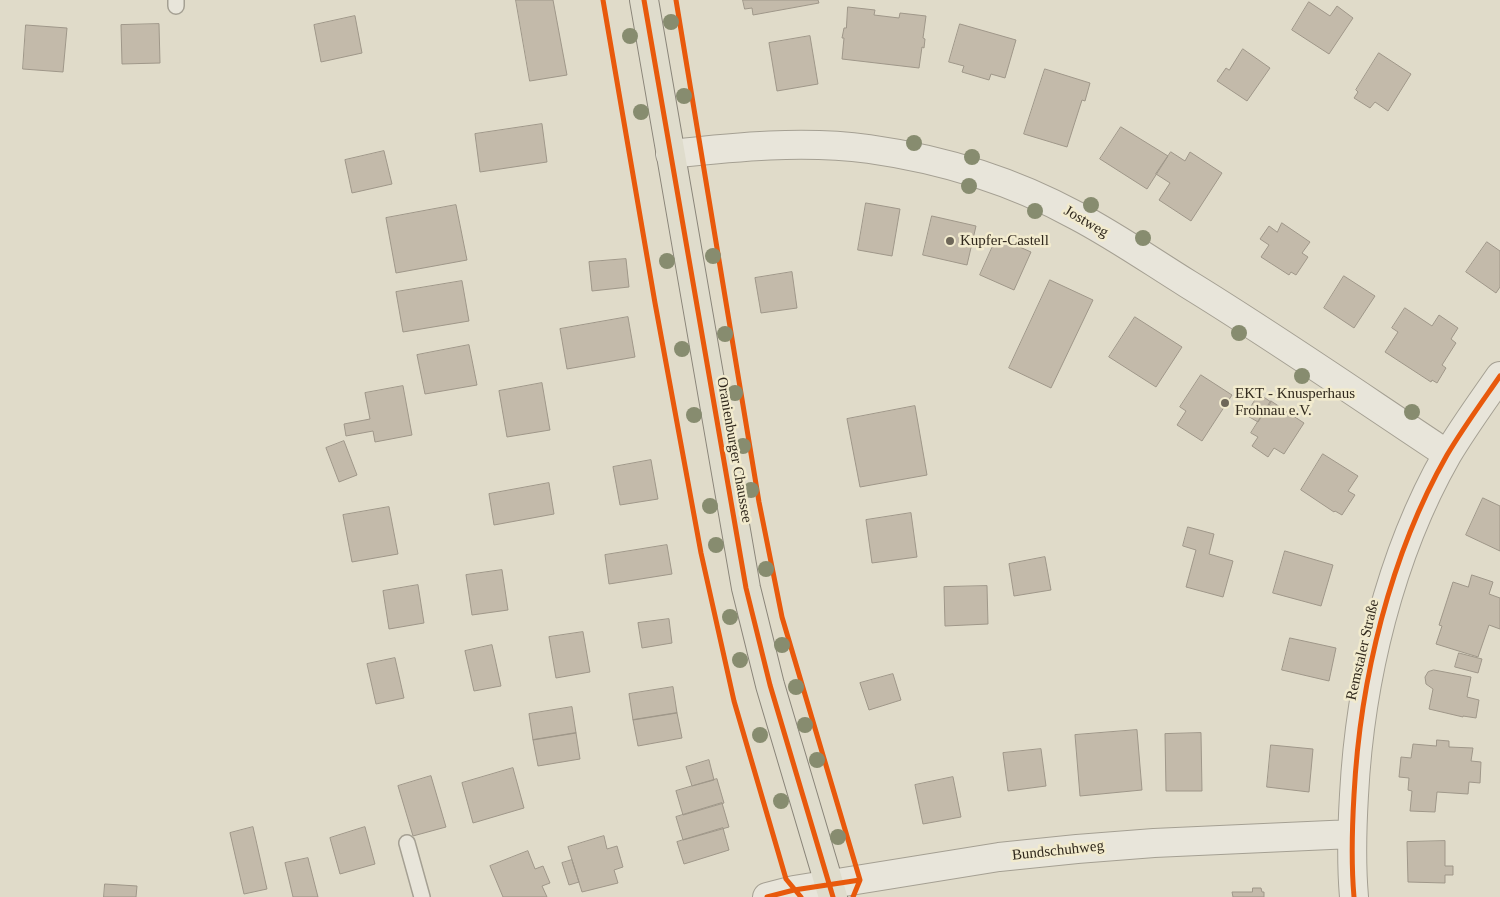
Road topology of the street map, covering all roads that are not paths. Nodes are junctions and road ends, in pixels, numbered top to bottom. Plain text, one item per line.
1 (644, 0) edge
2 (670, 154) junction
3 (1500, 376) edge
4 (1448, 454) junction
5 (1352, 834) junction
6 (407, 843) dead end
7 (831, 890) edge
8 (422, 897) edge
9 (767, 897) edge
10 (1354, 897) edge

1 - 2 main road, Oranienburger Chaussee
2 - 4 street, Jostweg
2 - 7 main road, Oranienburger Chaussee
3 - 4 street, Remstaler Straße
4 - 5 street, Remstaler Straße
5 - 7 street, Bundschuhweg
5 - 10 street, Remstaler Straße
6 - 8 lane
7 - 9 street, Bundschuhweg

